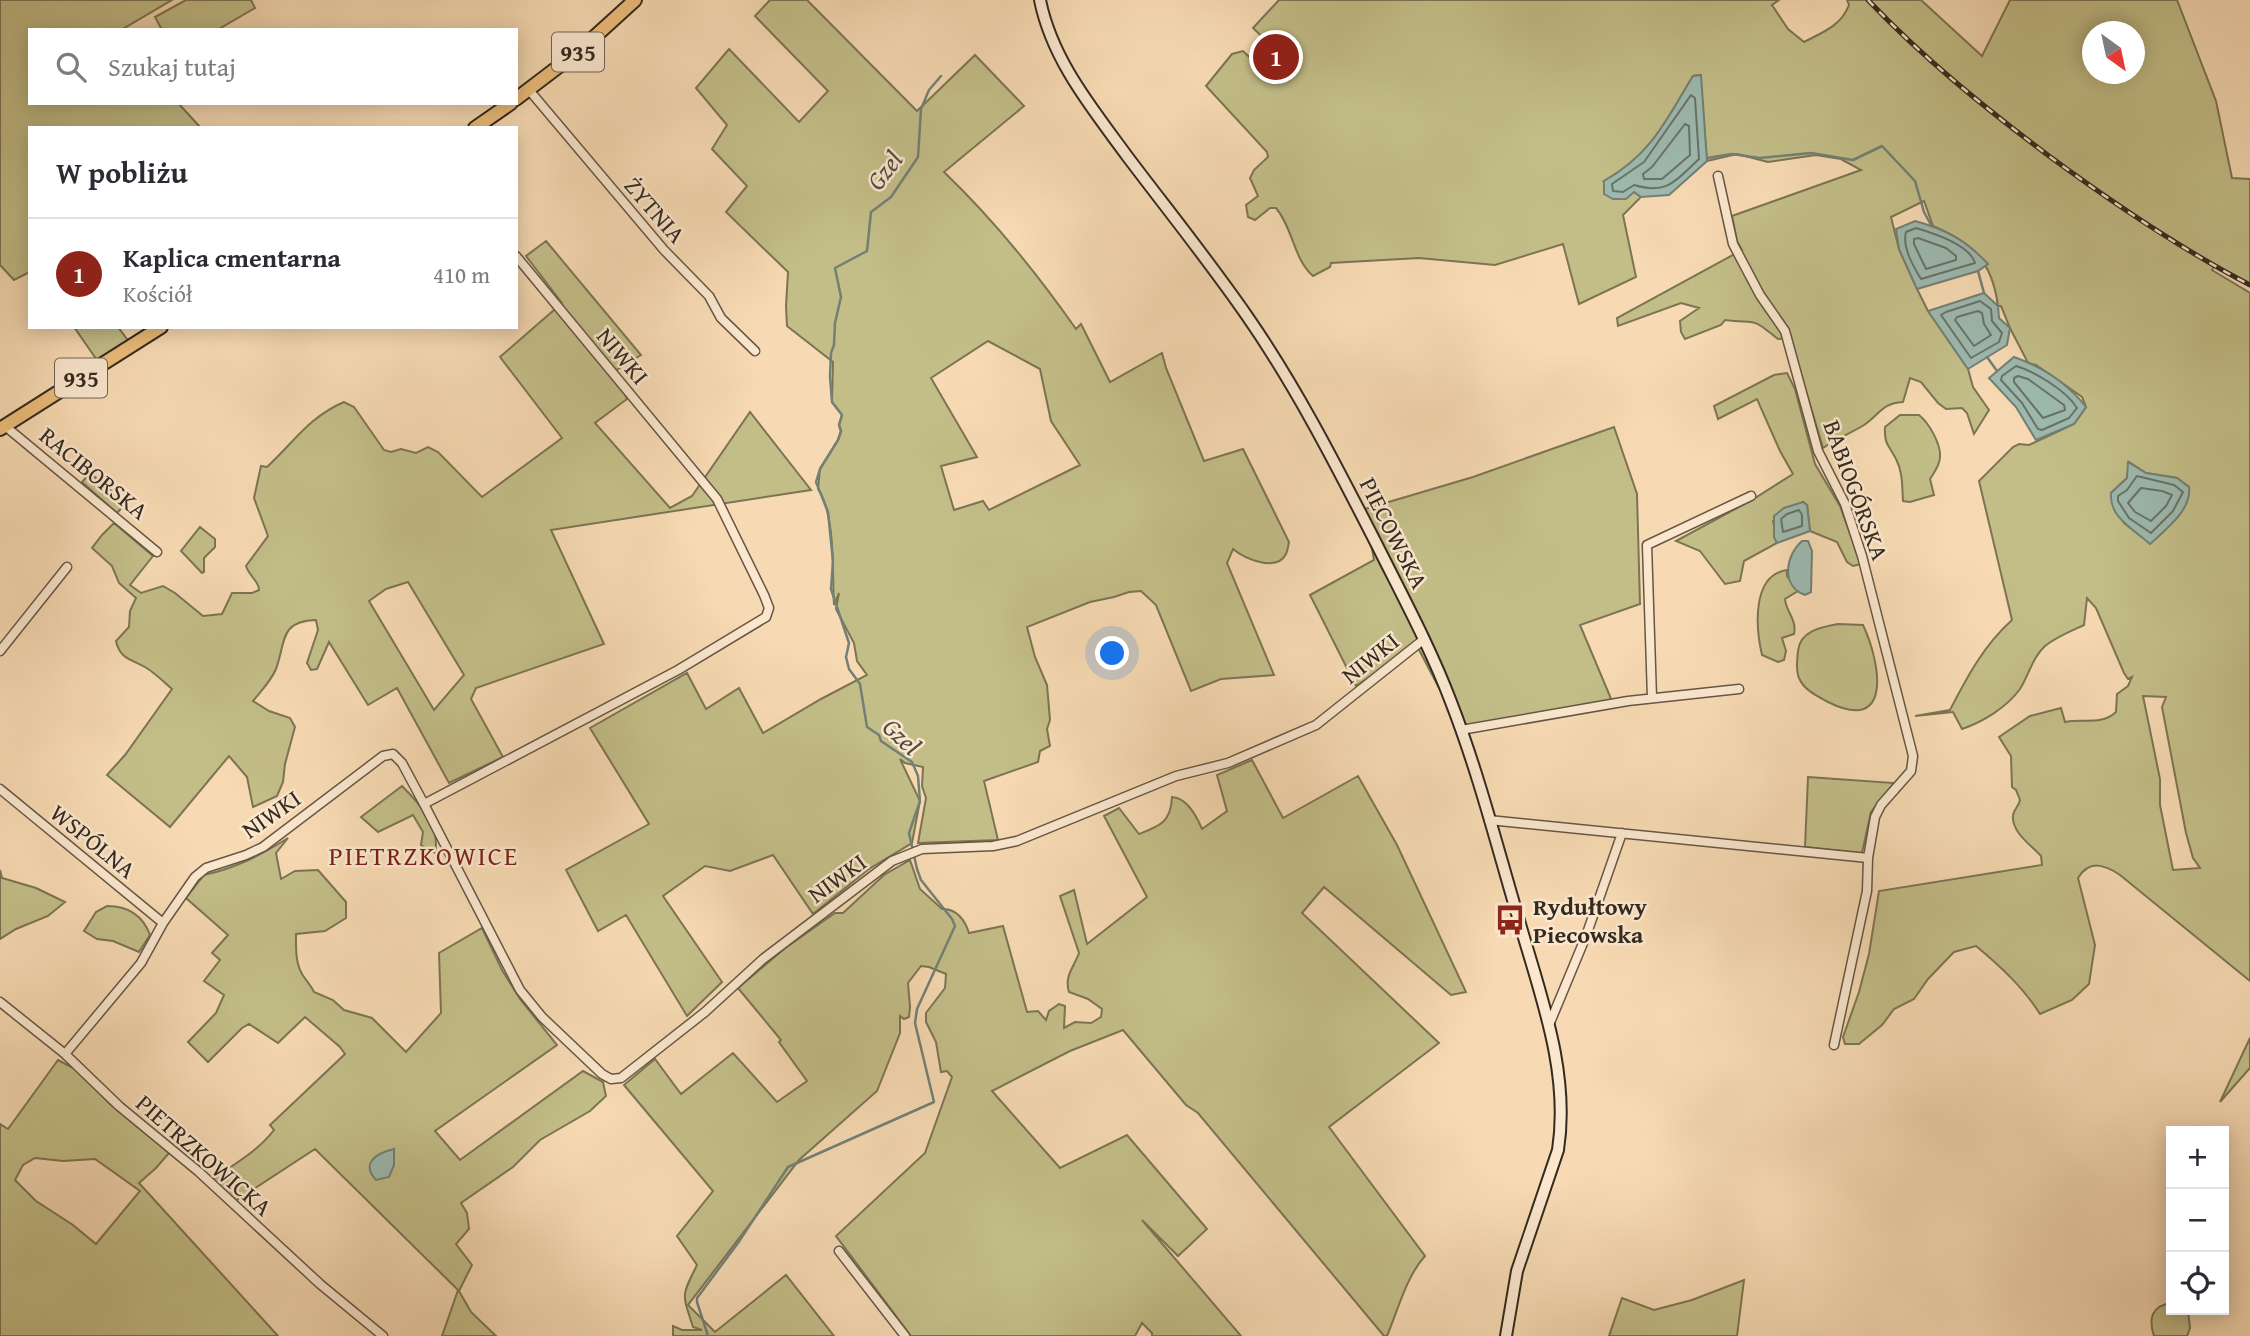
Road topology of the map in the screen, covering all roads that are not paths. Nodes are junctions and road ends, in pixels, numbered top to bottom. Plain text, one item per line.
1 (635, 0) edge
2 (1040, 0) edge
3 (529, 90) junction
4 (518, 98) edge
5 (508, 105) edge
6 (478, 126) edge
7 (1718, 176) dead end
8 (518, 258) edge
9 (159, 329) edge
10 (755, 351) dead end
11 (2, 428) edge
12 (1751, 495) dead end
13 (156, 552) dead end
14 (66, 567) dead end
15 (1423, 640) junction
16 (0, 651) edge
17 (1739, 689) dead end
18 (1652, 698) junction
19 (1461, 730) junction
20 (0, 789) edge
21 (424, 804) junction
22 (1489, 820) junction
23 (1622, 833) junction
24 (1868, 859) junction
25 (163, 923) junction
26 (0, 1002) edge
27 (1549, 1025) junction
28 (1834, 1045) dead end
29 (65, 1054) junction
30 (839, 1251) dead end
31 (383, 1336) edge
32 (905, 1336) edge
33 (1506, 1336) edge

1 - 3 main road, 935
2 - 15 street, PIECOWSKA
3 - 4 main road, 935
3 - 10 street, ŻYTNIA
5 - 6 main road
7 - 24 street, BABIOGÓRSKA
8 - 21 street, NIWKI
9 - 11 main road, RACIBORSKA / 935
11 - 13 street, RACIBORSKA
12 - 18 street
14 - 16 street
15 - 19 street, PIECOWSKA
15 - 21 street, NIWKI
17 - 18 street
18 - 19 street
19 - 22 street, PIECOWSKA
20 - 25 street, WSPÓLNA
21 - 25 street, NIWKI
22 - 23 street
22 - 27 street, PIECOWSKA
23 - 24 street
23 - 27 street
24 - 28 street, BABIOGÓRSKA
25 - 29 street, NIWKI
26 - 29 street, PIETRZKOWICKA
27 - 33 street, PIECOWSKA
29 - 31 street, PIETRZKOWICKA
30 - 32 street

